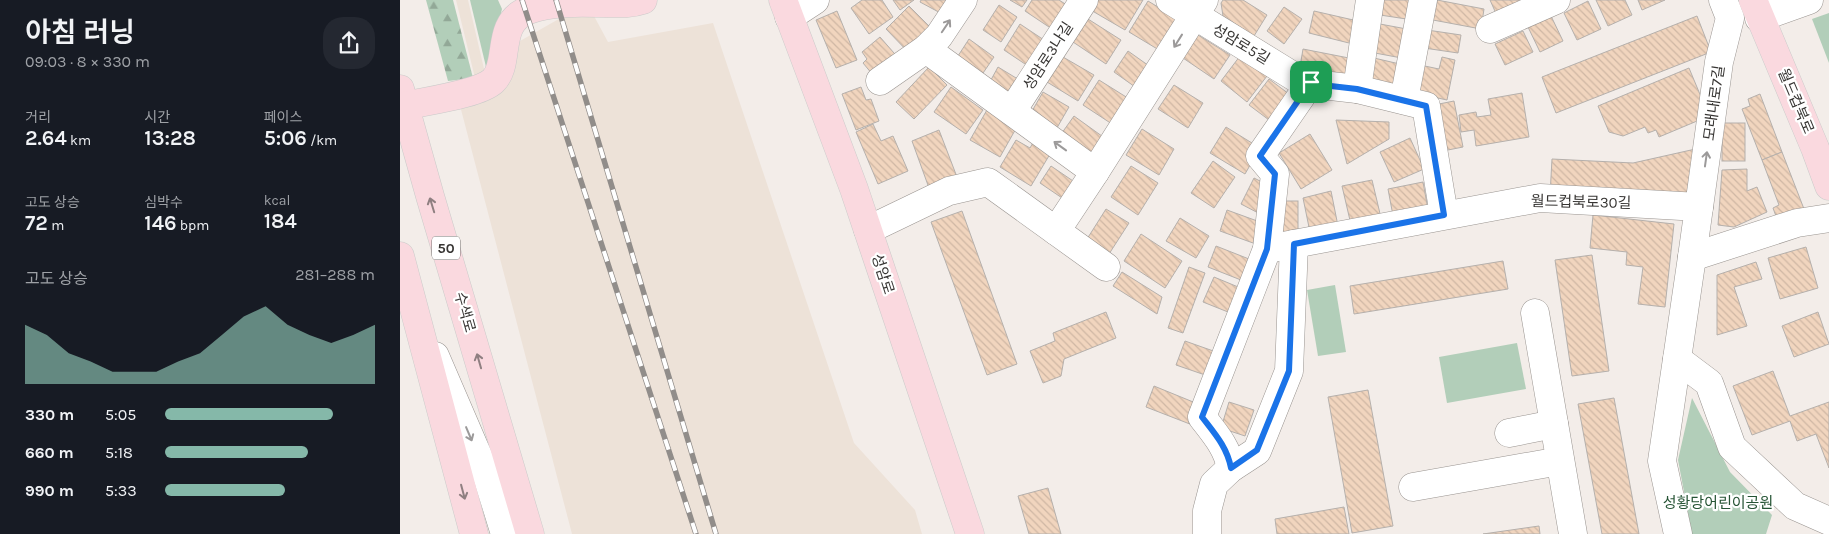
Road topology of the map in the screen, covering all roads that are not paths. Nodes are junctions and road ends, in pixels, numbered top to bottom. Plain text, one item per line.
1 (643, 0) edge
2 (815, 0) edge
3 (963, 0) edge
4 (1084, 0) edge
5 (1170, 0) edge
6 (1370, 0) edge
7 (1423, 0) edge
8 (1556, 0) edge
9 (1723, 0) edge
10 (1809, 0) edge
11 (1199, 8) edge
12 (786, 9) edge
13 (1756, 9) edge
14 (1490, 29) dead end
15 (926, 49) junction
16 (880, 81) dead end
17 (1311, 82) junction
18 (1357, 89) junction
19 (403, 98) edge
20 (1404, 100) junction
21 (1012, 111) junction
22 (1095, 172) junction
23 (1829, 186) edge
24 (1699, 207) junction
25 (1444, 215) junction
26 (1829, 218) edge
27 (868, 230) junction
28 (1056, 231) junction
29 (1294, 244) junction
30 (1267, 249) junction
31 (400, 256) edge
32 (1692, 257) junction
33 (1106, 267) dead end
34 (415, 309) junction
35 (1535, 313) dead end
36 (1676, 359) junction
37 (1554, 424) junction
38 (1509, 433) dead end
39 (1560, 461) junction
40 (1231, 468) junction
41 (1413, 487) dead end
42 (1829, 521) edge
43 (474, 534) edge
44 (505, 534) edge
45 (530, 534) edge
46 (970, 534) edge
47 (1207, 534) edge
48 (1573, 534) edge
49 (1678, 534) edge

1 - 19 main road
2 - 12 street, 성암로
15 -> 3 street
4 - 21 street, 성암로3나길
5 - 11 street, 성암로5길
6 - 18 street
7 - 20 street
8 - 14 street
24 -> 9 street, 모래내로7길
10 - 13 street, 월드컵북로
11 - 17 street, 성암로5길
11 -> 22 street
12 - 27 main road, 성암로
13 - 23 main road, 월드컵북로
15 - 16 street
15 - 21 street
17 - 18 street, 성암로5길
17 - 30 street
18 - 20 street, 성암로5길
45 -> 19 main road, 수색로 / 50
20 - 25 street, 성암로5길
22 -> 21 street
22 - 28 street
24 - 25 street, 월드컵북로30길
24 - 32 street
25 - 29 street, 월드컵북로30길
26 - 32 street
27 - 28 street
27 - 46 main road, 성암로
28 - 33 street
29 - 30 street, 월드컵북로30길
29 - 40 street
30 - 40 street
31 - 34 main road
32 - 36 street
34 -> 43 main road
34 -> 44 street
35 - 37 street
36 - 42 street
36 - 49 street
37 - 38 street
37 - 39 street
39 - 41 street
39 - 48 street
40 - 47 street

